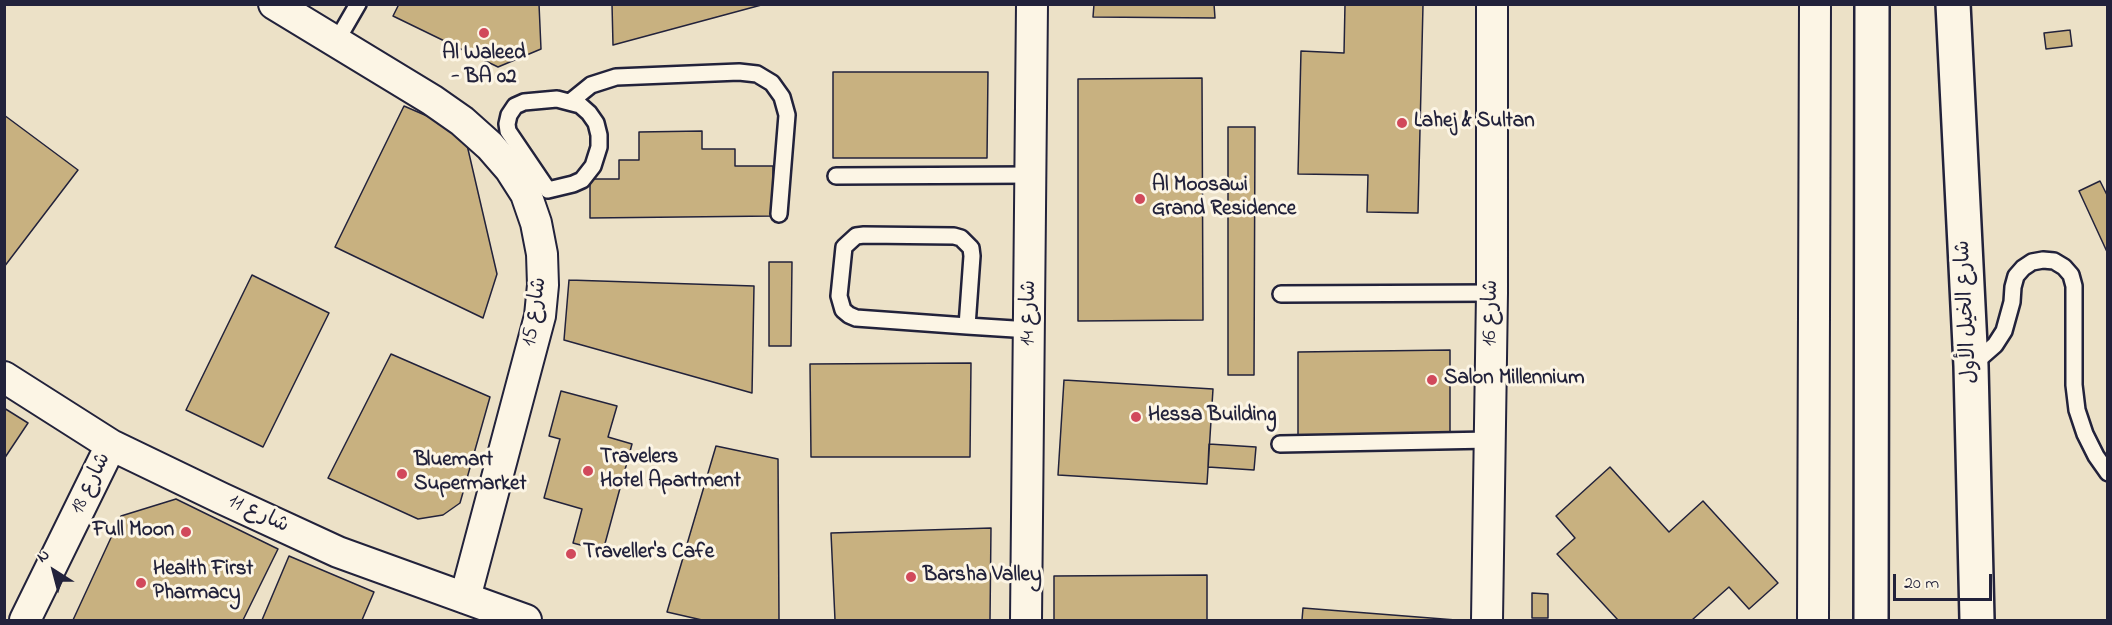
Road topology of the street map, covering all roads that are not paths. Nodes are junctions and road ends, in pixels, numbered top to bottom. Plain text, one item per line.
1 (274, 4) edge
2 (358, 4) edge
3 (1032, 4) edge
4 (1492, 4) edge
5 (1815, 4) edge
6 (1953, 4) edge
7 (1868, 12) edge
8 (307, 13) edge
9 (336, 42) junction
10 (570, 102) junction
11 (1031, 175) junction
12 (836, 176) dead end
13 (537, 192) junction
14 (778, 214) dead end
15 (1492, 293) junction
16 (1281, 294) dead end
17 (967, 326) junction
18 (1030, 330) junction
19 (1971, 366) junction
20 (4, 377) edge
21 (1490, 440) junction
22 (1280, 444) dead end
23 (111, 445) junction
24 (2108, 472) edge
25 (465, 598) junction
26 (25, 621) edge
27 (526, 621) edge
28 (1026, 621) edge
29 (1487, 621) edge
30 (1813, 621) edge
31 (1872, 621) edge
32 (1977, 621) edge

1 - 8 street, شارع 15
2 - 9 lane
3 - 11 street, شارع 14
4 - 15 street, شارع 16
5 - 30 street
6 - 19 main road, شارع الخيل الأول
7 - 31 main road
8 - 9 street, شارع 15
9 - 13 street, شارع 15
10 - 13 lane
10 - 13 lane
10 - 14 lane
11 - 12 lane
11 - 18 street, شارع 14
13 - 25 street, شارع 15
15 - 16 lane
15 - 21 street, شارع 16
17 - 17 lane
17 - 18 lane
18 - 28 street, شارع 14
19 - 24 lane
19 - 32 main road, شارع الخيل الأول
20 - 23 street, شارع 11
21 - 22 lane
21 - 29 street, شارع 16
23 - 25 street, شارع 11
23 - 26 street, شارع 18
25 - 27 street, شارع 11

